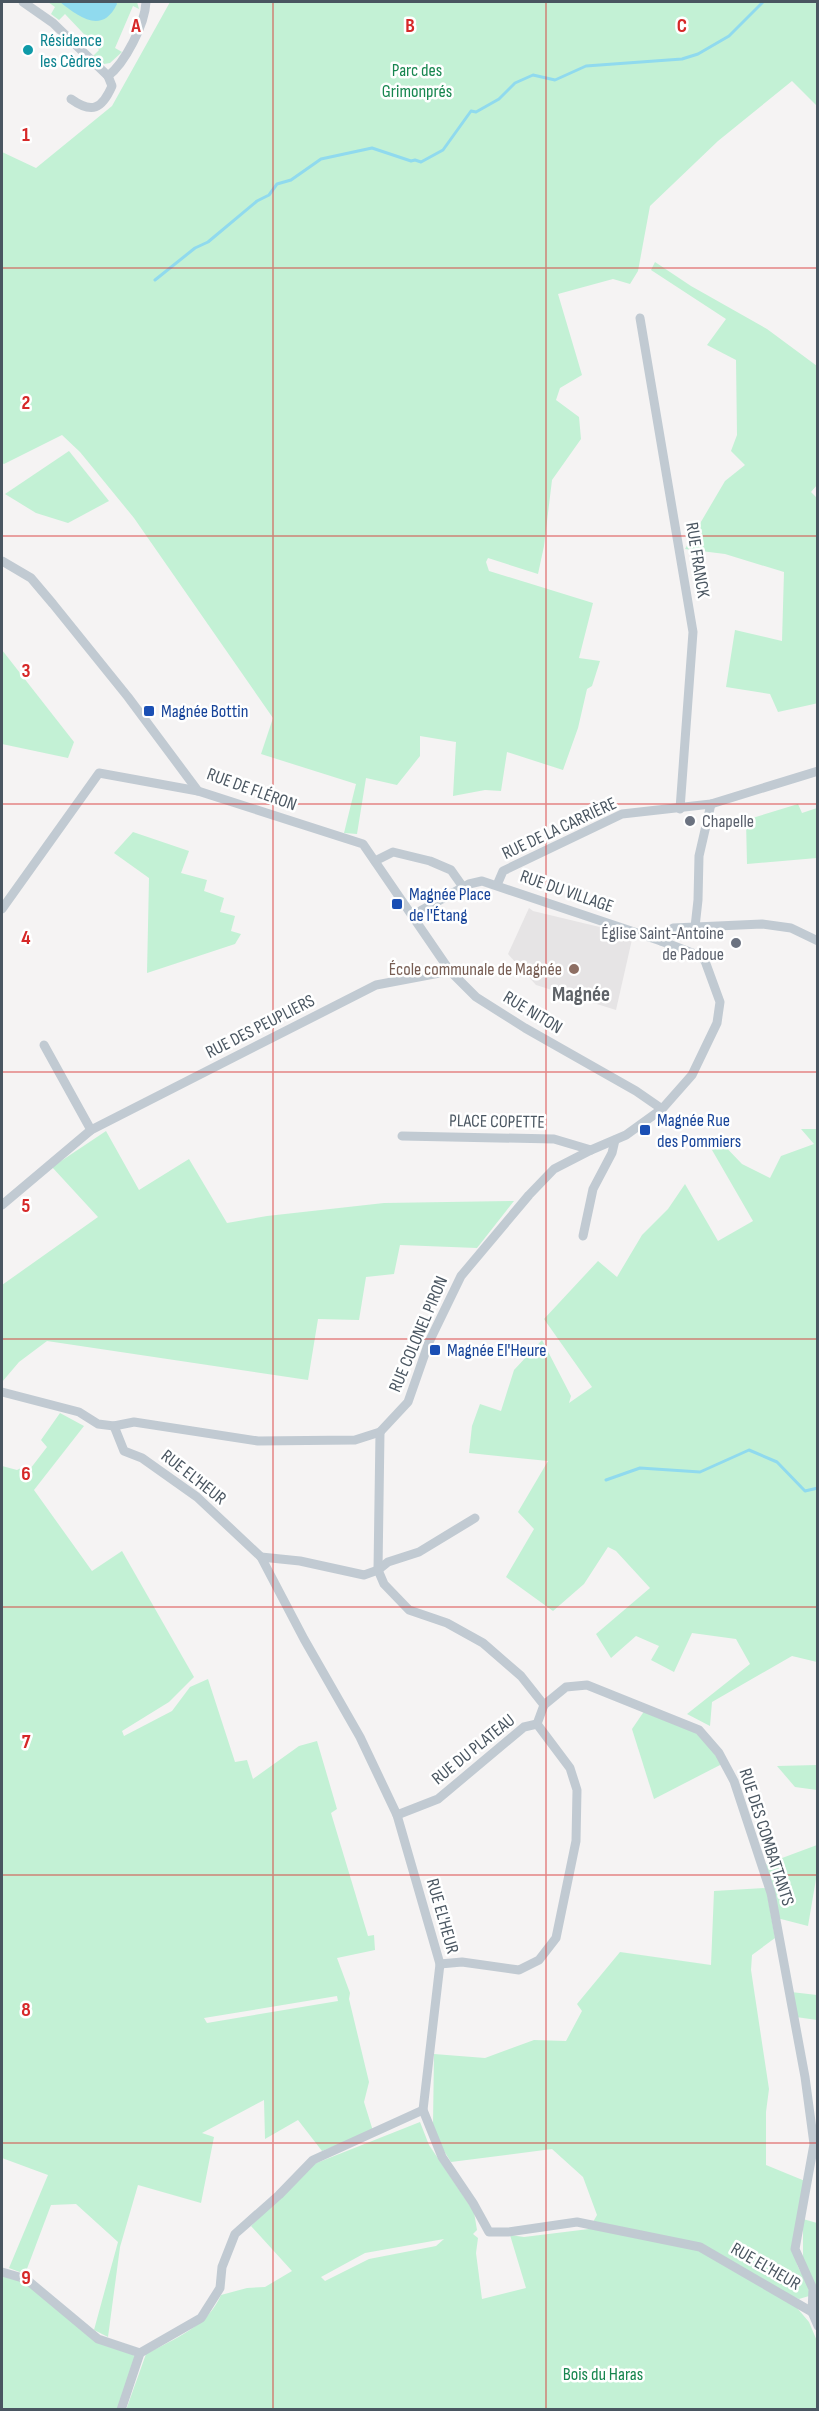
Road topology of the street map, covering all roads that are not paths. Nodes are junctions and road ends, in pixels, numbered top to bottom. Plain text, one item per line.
1 (23, 2) edge
2 (146, 2) edge
3 (108, 76) junction
4 (71, 99) dead end
5 (640, 318) dead end
6 (2, 561) edge
7 (818, 771) edge
8 (198, 790) junction
9 (711, 804) junction
10 (680, 809) junction
11 (375, 861) junction
12 (497, 885) junction
13 (463, 887) junction
14 (2, 909) edge
15 (413, 915) junction
16 (695, 927) junction
17 (661, 941) junction
18 (818, 941) edge
19 (450, 971) junction
20 (720, 1002) joint
21 (44, 1045) dead end
22 (662, 1109) junction
23 (91, 1130) junction
24 (402, 1136) dead end
25 (615, 1140) junction
26 (591, 1150) junction
27 (2, 1205) edge
28 (583, 1236) dead end
29 (2, 1392) edge
30 (114, 1426) junction
31 (380, 1432) junction
32 (475, 1518) dead end
33 (261, 1557) junction
34 (378, 1570) junction
35 (544, 1705) junction
36 (537, 1724) junction
37 (397, 1815) junction
38 (440, 1964) junction
39 (423, 2110) junction
40 (2, 2272) edge
41 (812, 2312) junction
42 (818, 2326) edge
43 (140, 2353) junction
44 (121, 2409) edge

1 - 3 street
2 - 3 street
3 - 4 street
5 - 10 street, RUE FRANCK
6 - 8 street, RUE DE FLÉRON
7 - 9 street, RUE DE LA CARRIÈRE
8 - 11 street, RUE DE FLÉRON
8 - 14 street
9 - 10 street, RUE DE LA CARRIÈRE
9 - 16 street
10 - 12 street, RUE DE LA CARRIÈRE
11 - 13 street
11 - 15 street, RUE DE FLÉRON
12 - 13 street, RUE DE LA CARRIÈRE
12 - 17 street, RUE DU VILLAGE
13 - 15 street
15 - 19 street, RUE NITON
16 - 17 street
16 - 18 street
17 - 20 street, RUE DU VILLAGE
19 - 22 street, RUE NITON
19 - 23 street, RUE DES PEUPLIERS
20 - 22 street, RUE COLONEL PIRON
21 - 23 street
22 - 25 street, RUE COLONEL PIRON
23 - 27 street, RUE DES PEUPLIERS
24 - 26 street, PLACE COPETTE
25 - 26 street, RUE COLONEL PIRON
25 - 28 street
26 - 31 street, RUE COLONEL PIRON
29 - 30 street
30 - 31 street
30 - 33 street, RUE EL'HEUR
31 - 34 street
32 - 34 street
33 - 34 street
33 - 37 street, RUE EL'HEUR
34 - 35 street
35 - 36 street
35 - 41 street, RUE DES COMBATTANTS
36 - 37 street, RUE DU PLATEAU
36 - 38 street
37 - 38 street, RUE EL'HEUR
38 - 39 street, RUE EL'HEUR
39 - 41 street, RUE EL'HEUR
39 - 43 street
40 - 43 street
41 - 42 street, RUE DES COMBATTANTS
43 - 44 street

